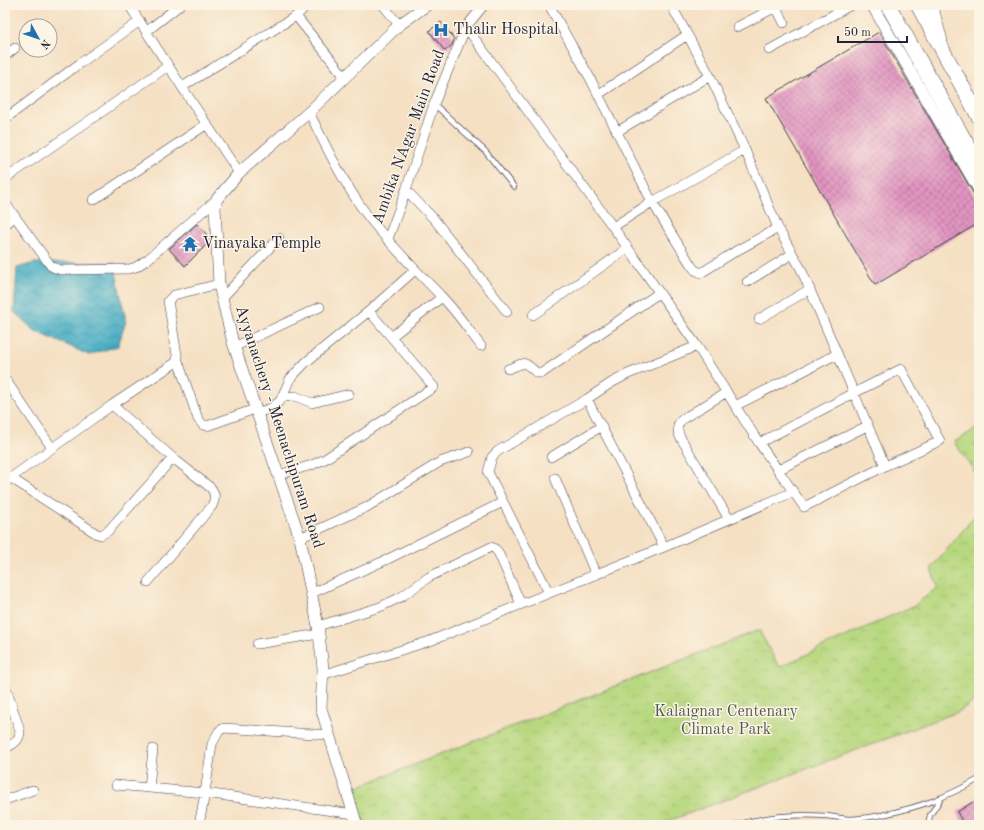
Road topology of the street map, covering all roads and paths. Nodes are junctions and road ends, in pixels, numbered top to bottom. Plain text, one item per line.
1 (129, 5) edge
2 (180, 5) edge
3 (307, 5) edge
4 (383, 5) edge
5 (427, 5) edge
6 (484, 5) edge
7 (549, 5) edge
8 (671, 5) edge
9 (851, 5) edge
10 (872, 5) edge
11 (888, 5) edge
12 (918, 5) edge
13 (932, 5) edge
14 (776, 6) edge
15 (296, 16) junction
16 (140, 21) junction
17 (784, 23) dead end
18 (399, 25) junction
19 (466, 27) junction
20 (737, 27) dead end
21 (147, 31) junction
22 (687, 35) junction
23 (15, 48) dead end
24 (769, 50) dead end
25 (945, 55) junction
26 (5, 56) edge
27 (168, 66) junction
28 (710, 76) junction
29 (345, 77) junction
30 (182, 87) junction
31 (599, 94) junction
32 (434, 104) junction
33 (309, 112) junction
34 (979, 117) edge
35 (5, 119) edge
36 (207, 124) junction
37 (618, 131) junction
38 (745, 150) junction
39 (979, 166) edge
40 (239, 173) junction
41 (5, 179) edge
42 (514, 187) dead end
43 (406, 190) junction
44 (979, 190) edge
45 (217, 199) junction
46 (94, 200) dead end
47 (652, 202) junction
48 (5, 203) edge
49 (16, 216) junction
50 (5, 225) edge
51 (613, 227) junction
52 (778, 228) junction
53 (279, 238) dead end
54 (388, 239) junction
55 (628, 248) junction
56 (792, 254) junction
57 (415, 270) junction
58 (748, 282) dead end
59 (219, 284) junction
60 (810, 289) junction
61 (659, 293) junction
62 (442, 297) junction
63 (222, 298) junction
64 (320, 307) dead end
65 (368, 310) junction
66 (507, 312) dead end
67 (533, 315) dead end
68 (759, 319) dead end
69 (391, 337) junction
70 (481, 346) dead end
71 (697, 346) junction
72 (234, 347) junction
73 (837, 354) junction
74 (178, 361) junction
75 (508, 369) dead end
76 (5, 379) edge
77 (727, 392) junction
78 (854, 393) junction
79 (349, 394) dead end
80 (283, 397) junction
81 (587, 399) junction
82 (112, 405) junction
83 (735, 406) junction
84 (256, 411) junction
85 (602, 426) junction
86 (867, 426) junction
87 (759, 443) junction
88 (52, 448) junction
89 (469, 452) dead end
90 (551, 457) dead end
91 (173, 458) junction
92 (885, 466) junction
93 (778, 470) junction
94 (278, 475) junction
95 (7, 478) edge
96 (555, 478) dead end
97 (793, 492) junction
98 (503, 502) junction
99 (729, 519) junction
100 (300, 538) junction
101 (664, 547) junction
102 (596, 575) junction
103 (148, 582) dead end
104 (312, 593) junction
105 (549, 593) junction
106 (521, 604) junction
107 (319, 630) junction
108 (257, 644) dead end
109 (322, 675) junction
110 (5, 685) edge
111 (329, 735) junction
112 (5, 748) edge
113 (153, 749) dead end
114 (979, 778) edge
115 (116, 785) dead end
116 (150, 788) junction
117 (33, 790) dead end
118 (205, 793) junction
119 (941, 798) junction
120 (5, 800) edge
121 (354, 814) junction
122 (199, 825) edge
123 (357, 825) edge
124 (736, 825) edge
125 (928, 825) edge

1 - 16 street
2 - 21 street
3 - 15 street
4 - 18 street
5 - 18 street
6 - 19 street, Ambika NAgar Main Road
7 - 31 street
8 - 22 street
9 - 24 street
10 - 44 street
11 - 39 highway
12 - 25 highway
13 - 25 street
14 - 17 street
14 - 20 street
15 - 29 street
15 - 30 street
16 - 21 street
16 - 35 street
18 - 29 street
19 - 32 street, Ambika NAgar Main Road
19 - 51 street
21 - 27 street
22 - 28 street
22 - 31 street
23 - 26 street
25 - 34 highway
27 - 30 street
27 - 41 street
28 - 37 street
28 - 38 street
29 - 33 street
30 - 36 street
31 - 37 street
32 - 42 lane
32 - 43 street, Ambika NAgar Main Road
33 - 40 street
33 - 54 street
36 - 40 street
36 - 46 street
37 - 47 street
38 - 47 street
38 - 52 street
40 - 45 street
43 - 54 street, Ambika NAgar Main Road
43 - 66 street
45 - 49 street
45 - 59 street, Ayyanachery - Meenachipuram Road
47 - 51 street
47 - 52 street
48 - 49 street
49 - 50 street
51 - 55 street
52 - 56 street
53 - 63 street
54 - 57 street
55 - 61 street
55 - 67 street
56 - 58 street
56 - 60 street
57 - 62 street
57 - 65 street
59 - 63 street, Ayyanachery - Meenachipuram Road
59 - 74 street
60 - 68 street
60 - 73 street
61 - 71 street
61 - 75 street
62 - 69 street
62 - 70 street
63 - 72 street, Ayyanachery - Meenachipuram Road
64 - 72 street
65 - 69 street
65 - 80 street
69 - 94 street
71 - 77 street
71 - 81 street
72 - 84 street, Ayyanachery - Meenachipuram Road
73 - 78 street
73 - 83 street
74 - 82 street
74 - 84 street
76 - 88 street
77 - 83 street
77 - 99 street
78 - 86 street
78 - 87 street
78 - 92 street
79 - 80 street
80 - 84 street
81 - 85 street
81 - 98 street
82 - 88 street
82 - 91 street
83 - 87 street
84 - 94 street, Ayyanachery - Meenachipuram Road
85 - 90 street
85 - 101 street
86 - 92 street
86 - 93 street
87 - 93 street
88 - 95 street
89 - 100 street
91 - 95 street
91 - 103 street
92 - 97 street
93 - 97 street
94 - 100 street, Ayyanachery - Meenachipuram Road
96 - 102 street
97 - 99 street
98 - 104 street
98 - 105 street
99 - 101 street
100 - 104 street, Ayyanachery - Meenachipuram Road
101 - 102 street
102 - 105 street
104 - 107 street, Ayyanachery - Meenachipuram Road
105 - 106 street
106 - 107 street
106 - 109 street
107 - 108 street
107 - 109 street, Ayyanachery - Meenachipuram Road
109 - 111 street, Ayyanachery - Meenachipuram Road
110 - 112 street
111 - 118 street
111 - 121 street, Ayyanachery - Meenachipuram Road
113 - 116 street
114 - 119 lane
115 - 116 street
116 - 118 street
117 - 120 street
118 - 121 street
118 - 122 street
119 - 124 lane
119 - 125 lane
121 - 123 street, Ayyanachery - Meenachipuram Road

